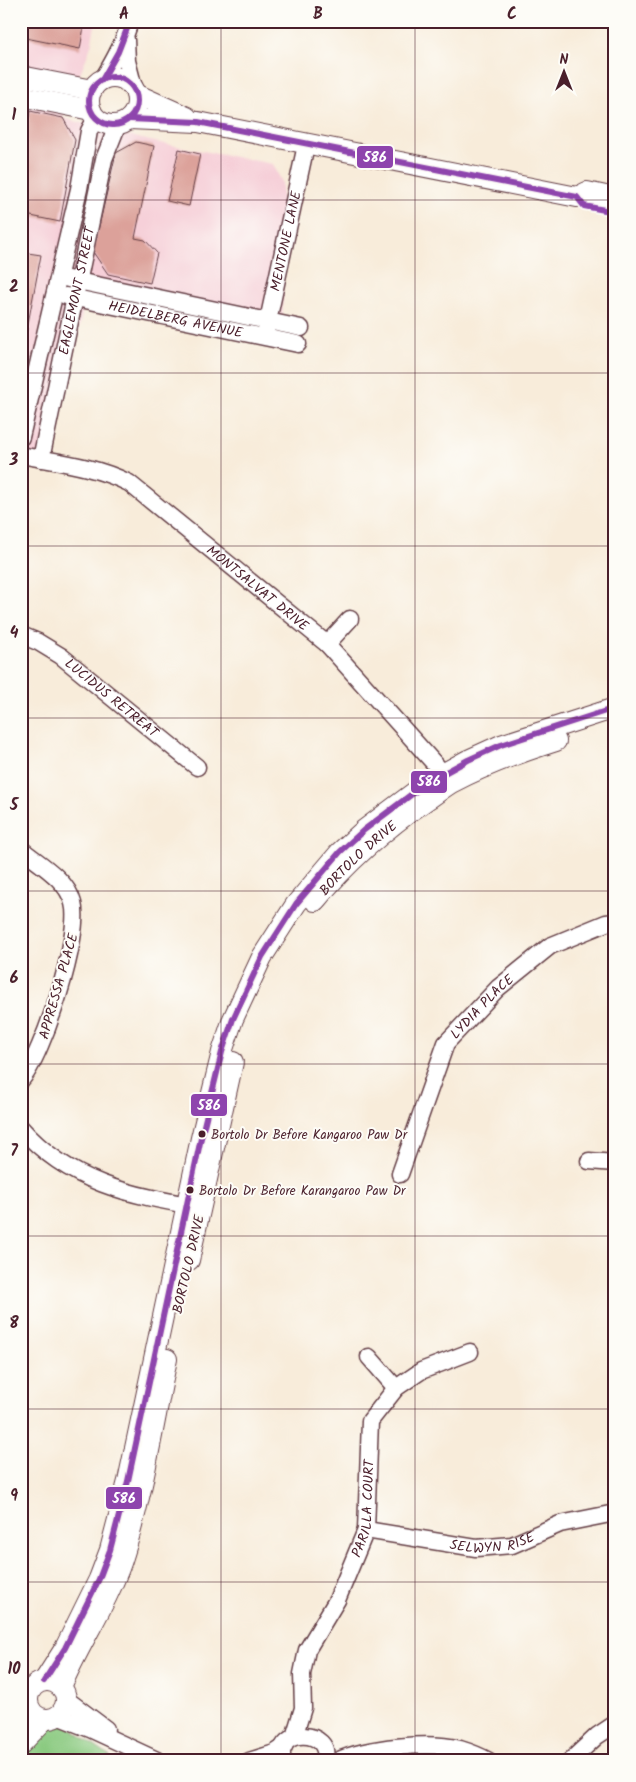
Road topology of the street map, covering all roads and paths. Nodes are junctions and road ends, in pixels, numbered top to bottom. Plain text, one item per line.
1 (130, 21) edge
2 (126, 37) junction
3 (21, 76) edge
4 (97, 85) junction
5 (135, 91) junction
6 (21, 96) edge
7 (94, 114) junction
8 (124, 122) junction
9 (198, 122) junction
10 (306, 145) junction
11 (577, 197) junction
12 (615, 198) edge
13 (615, 212) edge
14 (59, 277) junction
15 (80, 281) junction
16 (54, 294) junction
17 (75, 298) junction
18 (266, 329) junction
19 (299, 336) dead end
20 (21, 437) edge
21 (21, 455) edge
22 (41, 459) junction
23 (350, 619) dead end
24 (21, 635) edge
25 (327, 644) junction
26 (615, 708) edge
27 (615, 722) edge
28 (197, 767) dead end
29 (448, 777) junction
30 (21, 849) edge
31 (615, 922) edge
32 (21, 1080) edge
33 (21, 1128) edge
34 (589, 1161) dead end
35 (615, 1163) edge
36 (400, 1174) dead end
37 (194, 1206) junction
38 (470, 1352) dead end
39 (369, 1357) dead end
40 (396, 1388) junction
41 (615, 1513) edge
42 (366, 1530) junction
43 (55, 1700) junction
44 (303, 1708) junction
45 (25, 1712) edge
46 (615, 1724) edge
47 (21, 1744) edge
48 (287, 1748) edge
49 (321, 1748) edge
50 (361, 1752) junction
51 (159, 1761) edge
52 (249, 1761) edge
53 (337, 1761) edge
54 (489, 1761) edge
55 (570, 1761) edge

1 - 2 street
2 - 4 street
2 - 5 street
3 - 4 street
4 - 5 street
4 - 7 street
5 - 8 street
5 - 9 street
6 - 7 street
7 - 8 street
7 - 14 street, EAGLEMONT STREET
8 - 9 street
8 - 15 street, EAGLEMONT STREET
9 - 10 street
10 - 11 street
10 - 18 street, MENTONE LANE
11 - 12 street
11 - 13 street
14 - 15 street, HEIDELBERG AVENUE
14 - 16 street, EAGLEMONT STREET
15 - 17 street, EAGLEMONT STREET
15 - 18 street, HEIDELBERG AVENUE
16 - 17 street, HEIDELBERG AVENUE
16 - 20 street, EAGLEMONT STREET
17 - 18 street, HEIDELBERG AVENUE
17 - 22 street, EAGLEMONT STREET
18 - 19 street, HEIDELBERG AVENUE
21 - 22 street, MONTSALVAT DRIVE
22 - 25 street, MONTSALVAT DRIVE
23 - 25 street
24 - 28 street, LUCIDUS RETREAT
25 - 29 street, MONTSALVAT DRIVE
26 - 29 street, BORTOLO DRIVE
27 - 29 street, BORTOLO DRIVE
29 - 37 street, BORTOLO DRIVE
30 - 32 street, APPRESSA PLACE
31 - 36 street, LYDIA PLACE
33 - 37 street
34 - 35 street
37 - 43 street, BORTOLO DRIVE
38 - 40 street, PARILLA COURT
39 - 40 street
40 - 42 street, PARILLA COURT
41 - 42 street, SELWYN RISE
42 - 44 street, PARILLA COURT
43 - 45 street
43 - 45 street
43 - 47 street, BORTOLO DRIVE
43 - 51 street
44 - 48 street, PARILLA COURT
44 - 49 street, PARILLA COURT
46 - 55 street
48 - 49 street
48 - 52 street
49 - 50 street
50 - 53 street
50 - 54 street

